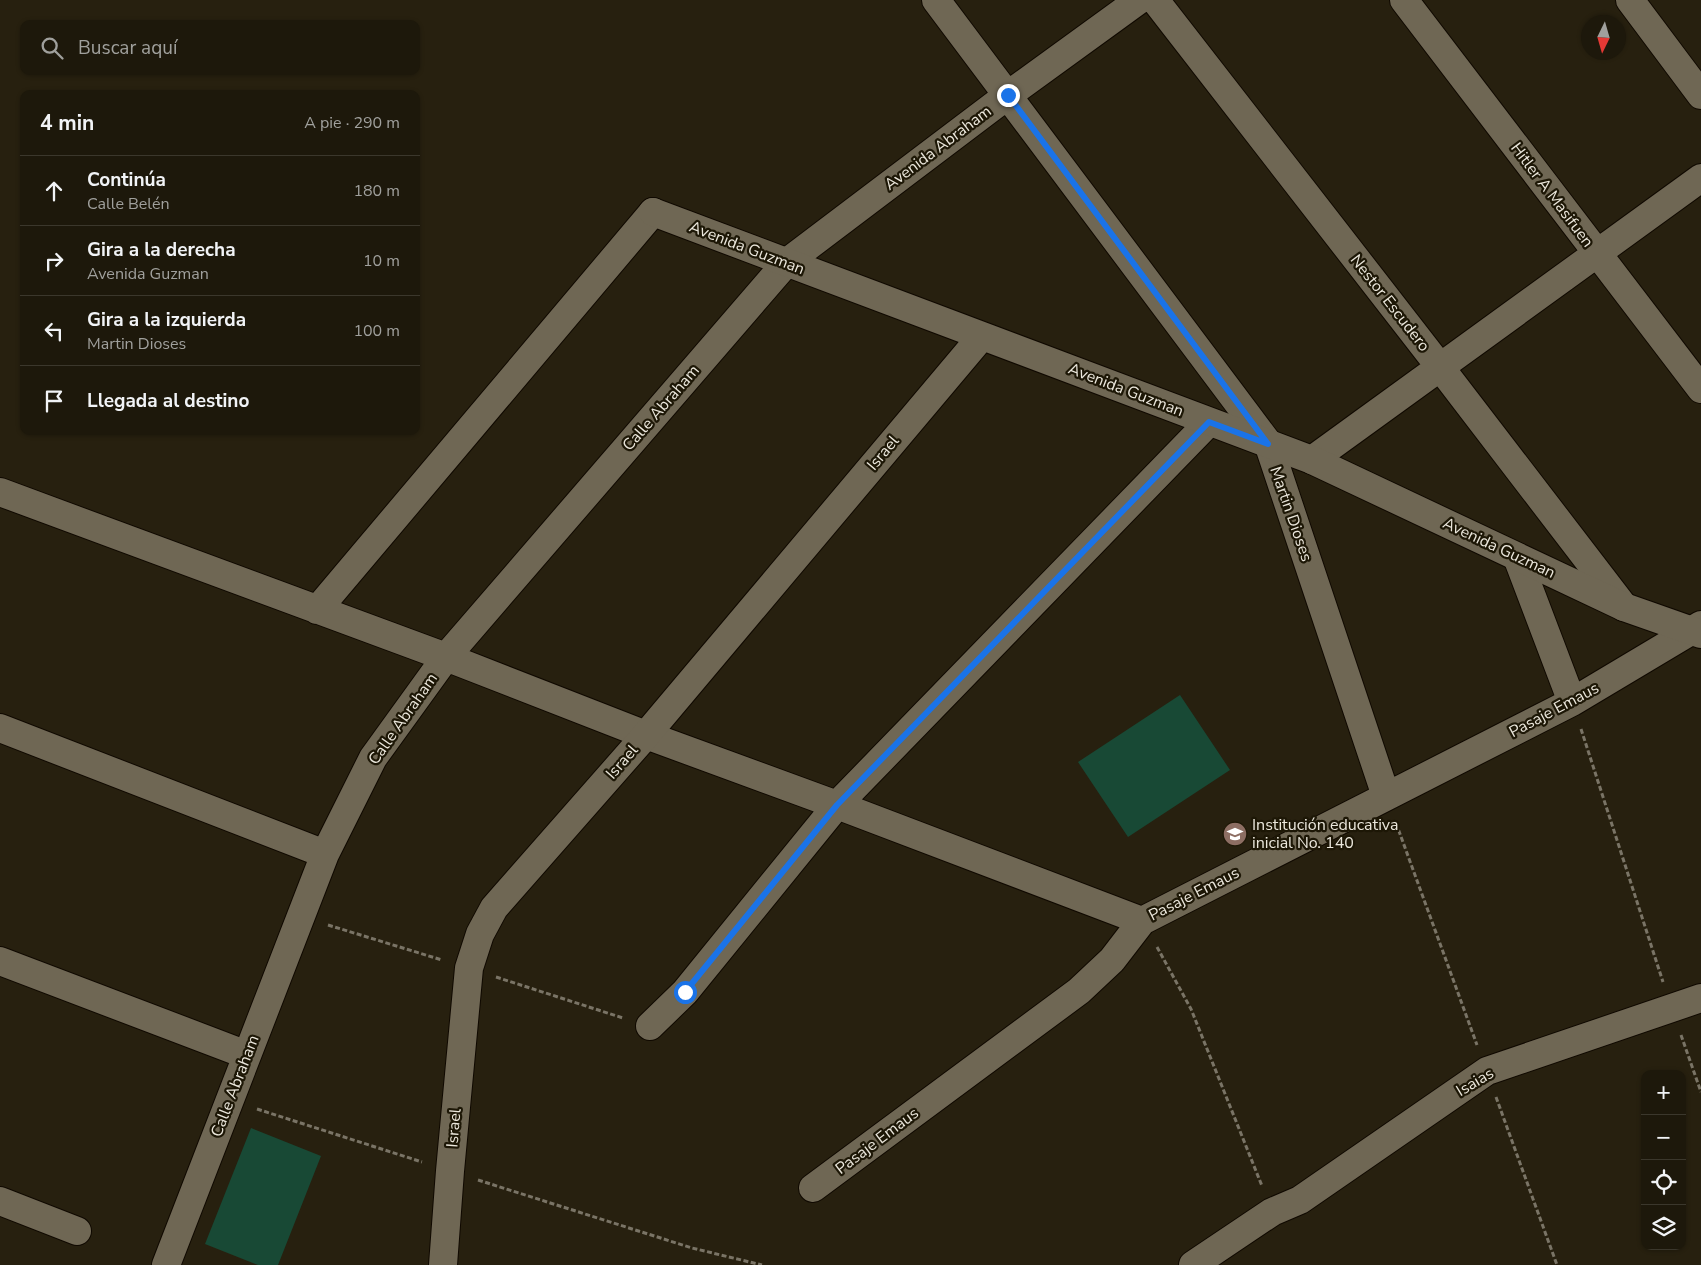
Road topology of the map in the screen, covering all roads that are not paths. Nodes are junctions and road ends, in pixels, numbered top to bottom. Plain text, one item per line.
1 (936, 0) edge
2 (1139, 0) edge
3 (1155, 0) edge
4 (1404, 0) edge
5 (1630, 0) edge
6 (1008, 95) junction
7 (1701, 95) edge
8 (1701, 178) edge
9 (1597, 253) junction
10 (786, 262) junction
11 (982, 336) junction
12 (1440, 367) junction
13 (1701, 389) edge
14 (1209, 422) junction
15 (1268, 444) junction
16 (1312, 460) junction
17 (0, 492) edge
18 (1517, 557) junction
19 (1624, 607) junction
20 (317, 610) junction
21 (1698, 630) edge
22 (446, 657) junction
23 (1572, 702) junction
24 (0, 728) edge
25 (646, 735) junction
26 (1386, 796) junction
27 (837, 805) junction
28 (325, 854) junction
29 (1142, 920) junction
30 (0, 961) edge
31 (1701, 998) edge
32 (650, 1026) dead end
33 (247, 1055) junction
34 (813, 1188) dead end
35 (0, 1201) edge
36 (77, 1231) dead end
37 (166, 1265) edge
38 (443, 1265) edge
39 (1193, 1265) edge

1 - 6 street, Martin Dioses
2 - 6 street, Avenida Abraham
3 - 12 street, Nestor Escudero
4 - 9 street, Hitler A Masifuen
5 - 7 street
6 - 10 street, Avenida Abraham
6 - 15 street, Martin Dioses
8 - 9 street
9 - 12 street
9 - 13 street, Hitler A Masifuen
10 - 11 street, Avenida Guzman
10 - 20 street, Avenida Guzman
10 - 22 street, Calle Abraham
11 - 14 street, Avenida Guzman
11 - 25 street, Israel
12 - 16 street
12 - 19 street, Nestor Escudero
14 - 15 street, Avenida Guzman
14 - 27 street
15 - 16 street, Avenida Guzman
15 - 26 street, Martin Dioses
16 - 18 street, Avenida Guzman
17 - 20 street
18 - 19 street, Avenida Guzman
18 - 23 street
19 - 21 street, Avenida Guzman
20 - 22 street
21 - 23 street, Pasaje Emaus
22 - 25 street
22 - 28 street, Calle Abraham
23 - 26 street, Pasaje Emaus
24 - 28 street
25 - 27 street
25 - 38 street, Israel
26 - 29 street, Pasaje Emaus
27 - 29 street
27 - 32 street
28 - 33 street, Calle Abraham
29 - 34 street, Pasaje Emaus
30 - 33 street
31 - 39 street, Isaias
33 - 37 street, Calle Abraham
35 - 36 street

